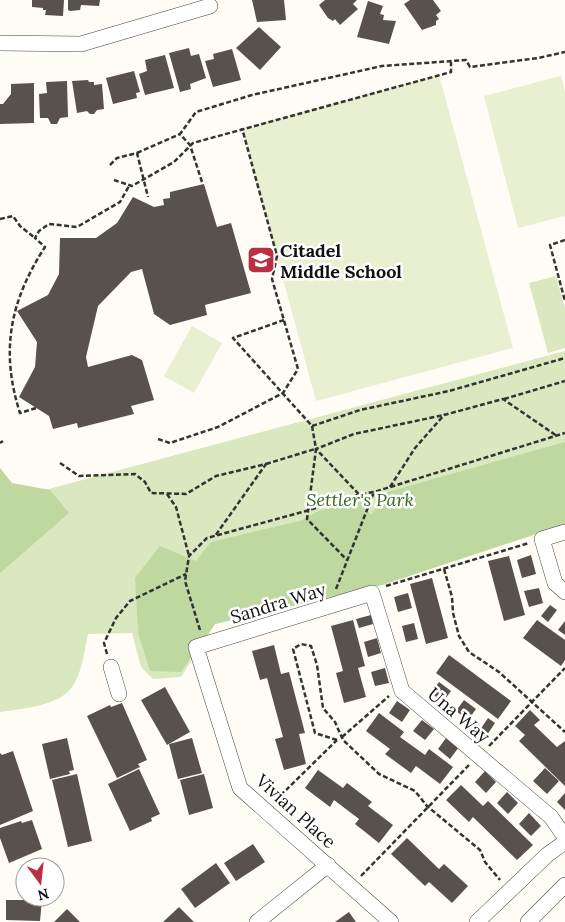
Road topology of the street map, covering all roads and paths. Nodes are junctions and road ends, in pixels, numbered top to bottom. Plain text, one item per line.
1 (210, 6) dead end
2 (0, 43) edge
3 (565, 52) edge
4 (451, 62) junction
5 (242, 128) junction
6 (180, 134) junction
7 (190, 145) junction
8 (137, 153) junction
9 (110, 165) dead end
10 (114, 180) dead end
11 (144, 180) junction
12 (202, 182) dead end
13 (129, 185) junction
14 (148, 198) dead end
15 (0, 220) edge
16 (35, 238) junction
17 (565, 240) edge
18 (565, 301) edge
19 (284, 320) junction
20 (565, 358) edge
21 (565, 381) edge
22 (283, 393) junction
23 (503, 399) junction
24 (36, 408) dead end
25 (444, 415) junction
26 (312, 426) junction
27 (565, 433) edge
28 (556, 436) junction
29 (158, 438) dead end
30 (316, 449) junction
31 (60, 463) dead end
32 (266, 464) junction
33 (389, 488) junction
34 (374, 492) junction
35 (167, 493) junction
36 (361, 494) junction
37 (369, 505) junction
38 (306, 511) junction
39 (565, 532) edge
40 (215, 536) junction
41 (542, 538) junction
42 (188, 556) junction
43 (347, 560) junction
44 (444, 569) junction
45 (186, 574) junction
46 (565, 592) edge
47 (372, 594) junction
48 (329, 607) junction
49 (201, 646) junction
50 (111, 667) joint
51 (565, 668) edge
52 (402, 691) junction
53 (118, 694) dead end
54 (532, 700) junction
55 (565, 732) edge
56 (342, 737) junction
57 (337, 740) junction
58 (479, 756) junction
59 (427, 806) junction
60 (266, 810) junction
61 (565, 837) edge
62 (565, 842) edge
63 (328, 865) junction
64 (565, 885) edge
65 (351, 886) junction
66 (509, 891) junction
67 (258, 922) edge
68 (391, 922) edge
69 (477, 922) edge
70 (528, 922) edge

1 - 2 street
3 - 4 path
4 - 5 path
4 - 6 path
5 - 7 path
5 - 19 path
6 - 7 path
6 - 8 path
7 - 11 path
7 - 12 path
8 - 9 path
8 - 11 path
10 - 13 path
11 - 13 path
11 - 14 path
13 - 16 path
15 - 16 path
16 - 24 path
17 - 18 path
19 - 22 path
19 - 22 path
20 - 26 path
21 - 23 path
22 - 26 path
22 - 29 path
23 - 25 path
23 - 28 path
25 - 30 path
25 - 33 path
26 - 30 path
27 - 28 path
28 - 33 path
30 - 32 path
30 - 36 path
30 - 38 path
31 - 35 path
32 - 35 path
32 - 40 path
33 - 34 path
34 - 36 path
34 - 37 path
35 - 42 path
36 - 37 path
36 - 38 path
37 - 43 path
38 - 40 path
38 - 43 path
39 - 41 street
40 - 42 path
41 - 44 path
41 - 46 street
42 - 45 path
43 - 48 path
44 - 47 path
44 - 54 path
45 - 49 path
45 - 50 path
47 - 48 street, Sandra Way
47 - 52 street, Una Way
48 - 49 street, Sandra Way
49 - 60 street, Vivian Place
50 - 53 street
51 - 54 path
52 - 56 path
52 - 58 street, Una Way
54 - 55 path
54 - 58 path
56 - 57 path
56 - 57 path
56 - 59 path
57 - 60 path
58 - 59 path
58 - 61 street, Una Way
59 - 65 path
59 - 66 path
60 - 63 street, Vivian Place
62 - 66 street
63 - 65 street, Vivian Place
63 - 67 street
64 - 70 street
65 - 68 street, Vivian Place
66 - 69 street

